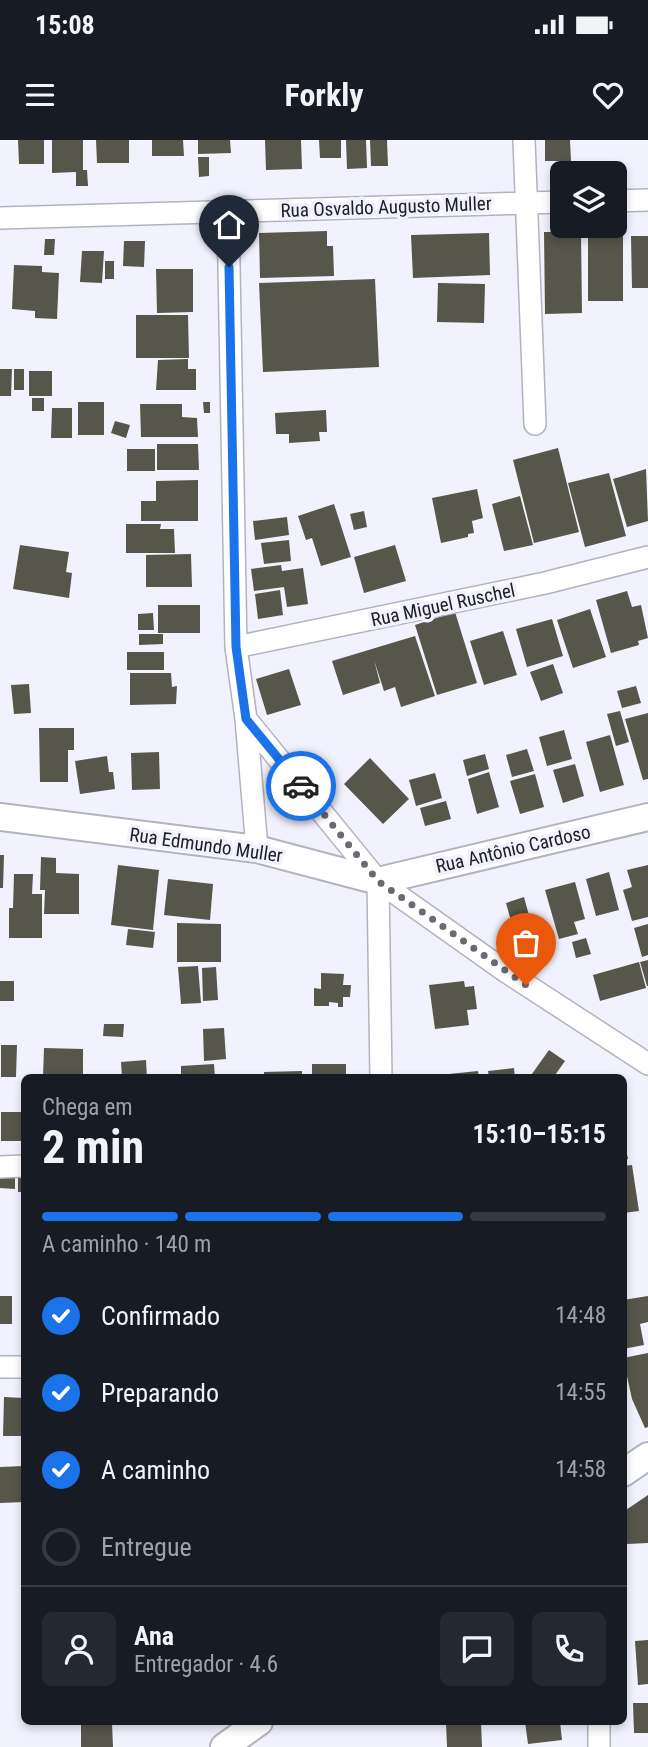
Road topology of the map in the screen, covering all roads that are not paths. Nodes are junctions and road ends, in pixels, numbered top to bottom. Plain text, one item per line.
1 (524, 140) edge
2 (648, 200) edge
3 (627, 201) edge
4 (550, 202) edge
5 (526, 203) junction
6 (228, 212) junction
7 (0, 218) edge
8 (535, 425) dead end
9 (648, 557) edge
10 (236, 647) junction
11 (246, 719) junction
12 (0, 817) edge
13 (648, 817) edge
14 (257, 849) junction
15 (378, 881) junction
16 (648, 1064) edge
17 (381, 1074) edge
18 (21, 1166) edge
19 (0, 1167) edge
20 (0, 1367) edge
21 (21, 1367) edge
22 (648, 1456) edge
23 (627, 1470) edge
24 (599, 1725) edge
25 (599, 1747) edge

1 - 5 street
2 - 3 street
4 - 5 street, Rua Osvaldo Augusto Muller
5 - 6 street, Rua Osvaldo Augusto Muller
5 - 8 street
6 - 7 street, Rua Osvaldo Augusto Muller
6 - 10 street
9 - 10 street, Rua Miguel Ruschel
10 - 11 street
11 - 14 street
11 - 15 street
12 - 14 street, Rua Edmundo Muller
13 - 15 street, Rua Antônio Cardoso
14 - 15 street, Rua Edmundo Muller
15 - 16 street, Rua Edmundo Muller
15 - 17 street
18 - 19 street
20 - 21 street
22 - 23 street
24 - 25 street

